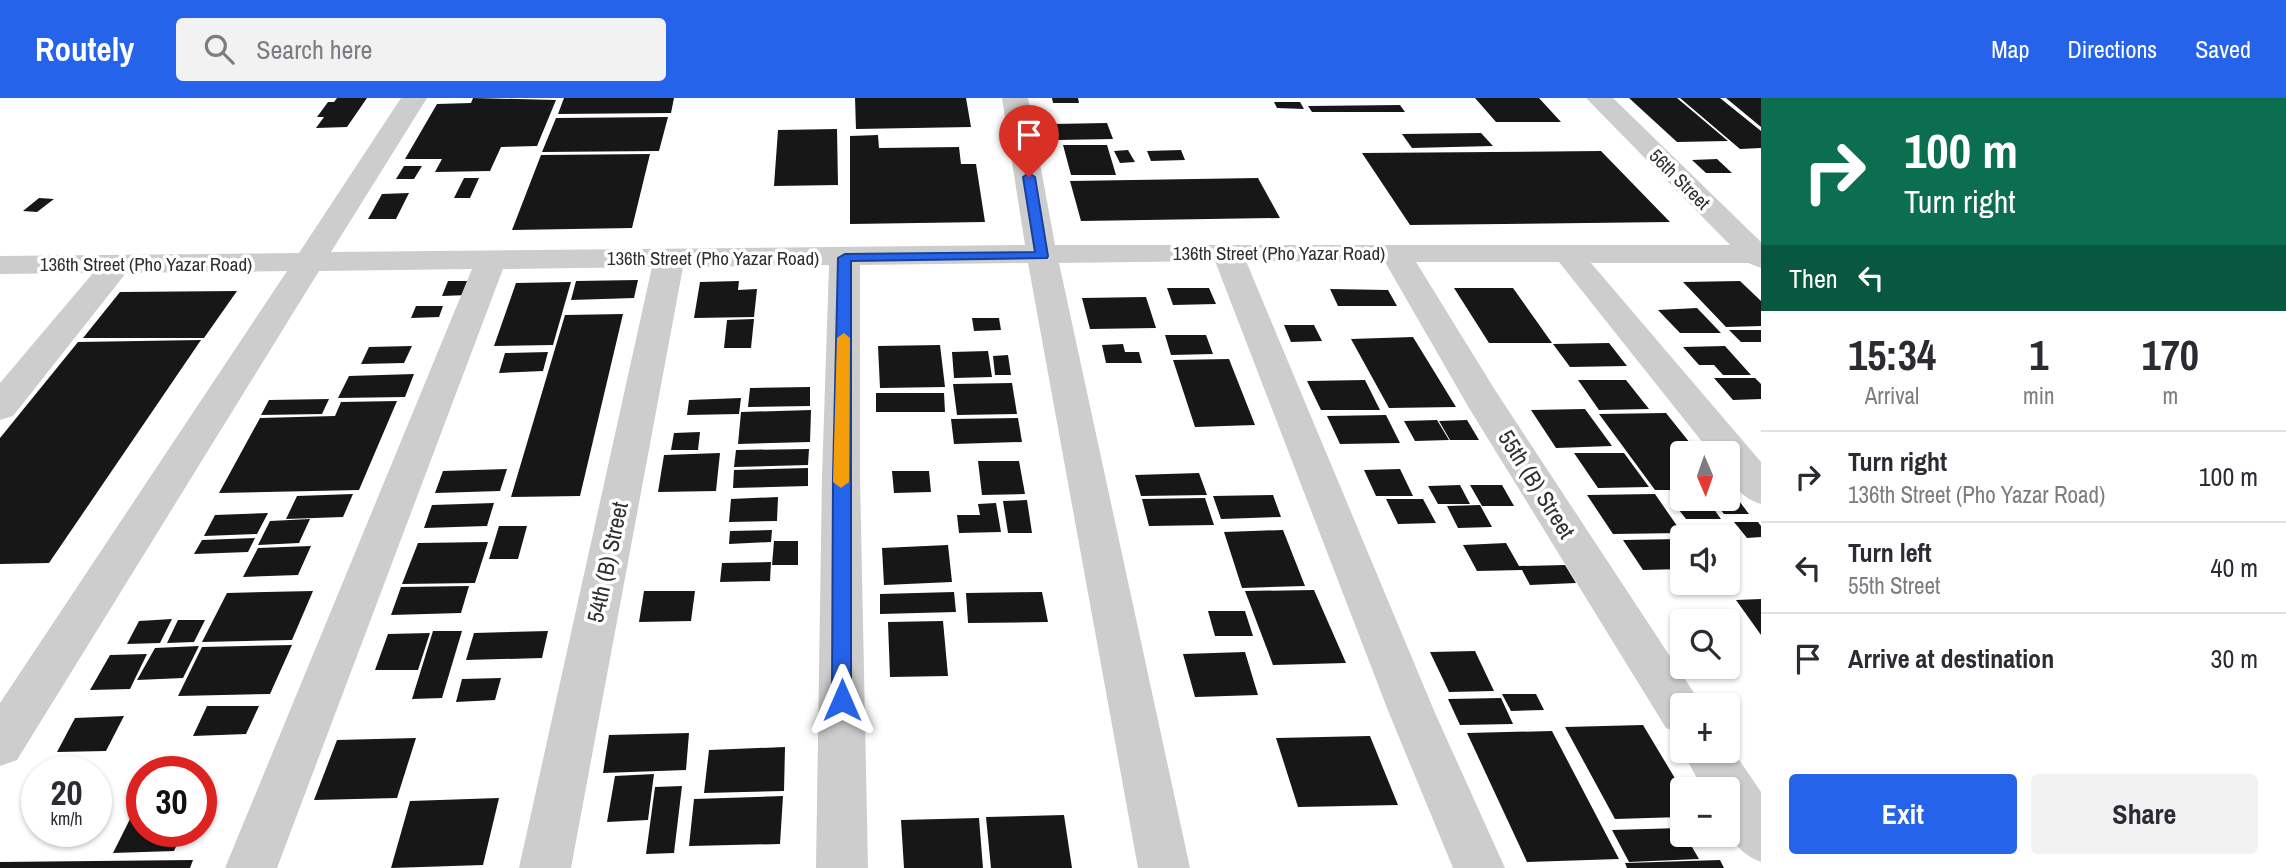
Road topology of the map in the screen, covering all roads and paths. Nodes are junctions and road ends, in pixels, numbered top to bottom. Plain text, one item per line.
1 (414, 98) edge
2 (1016, 98) edge
3 (1599, 98) edge
4 (1227, 252) junction
5 (1395, 253) junction
6 (1568, 254) junction
7 (670, 256) junction
8 (1042, 256) junction
9 (1759, 256) edge
10 (845, 258) junction
11 (491, 261) junction
12 (309, 262) junction
13 (117, 264) junction
14 (0, 265) edge
15 (0, 407) edge
16 (1761, 489) edge
17 (1670, 694) edge
18 (0, 744) edge
19 (1714, 763) edge
20 (1761, 837) edge
21 (251, 868) edge
22 (545, 868) edge
23 (842, 868) edge
24 (1164, 868) edge
25 (1479, 868) edge

1 - 12 street
2 - 8 street
3 - 9 street, 56th Street
4 - 5 street, 136th Street (Pho Yazar Road)
4 - 8 street, 136th Street (Pho Yazar Road)
4 - 25 street
5 - 6 street, 136th Street (Pho Yazar Road)
5 - 17 street, 55th (B) Street
6 - 9 street, 136th Street (Pho Yazar Road)
6 - 16 street
7 - 10 street, 136th Street (Pho Yazar Road)
7 - 11 street, 136th Street (Pho Yazar Road)
7 - 22 street, 54th (B) Street
8 - 10 street, 136th Street (Pho Yazar Road)
8 - 24 street
10 - 23 street
11 - 12 street, 136th Street (Pho Yazar Road)
11 - 21 street
12 - 13 street, 136th Street (Pho Yazar Road)
12 - 18 street
13 - 14 street, 136th Street (Pho Yazar Road)
13 - 15 street
19 - 20 street

